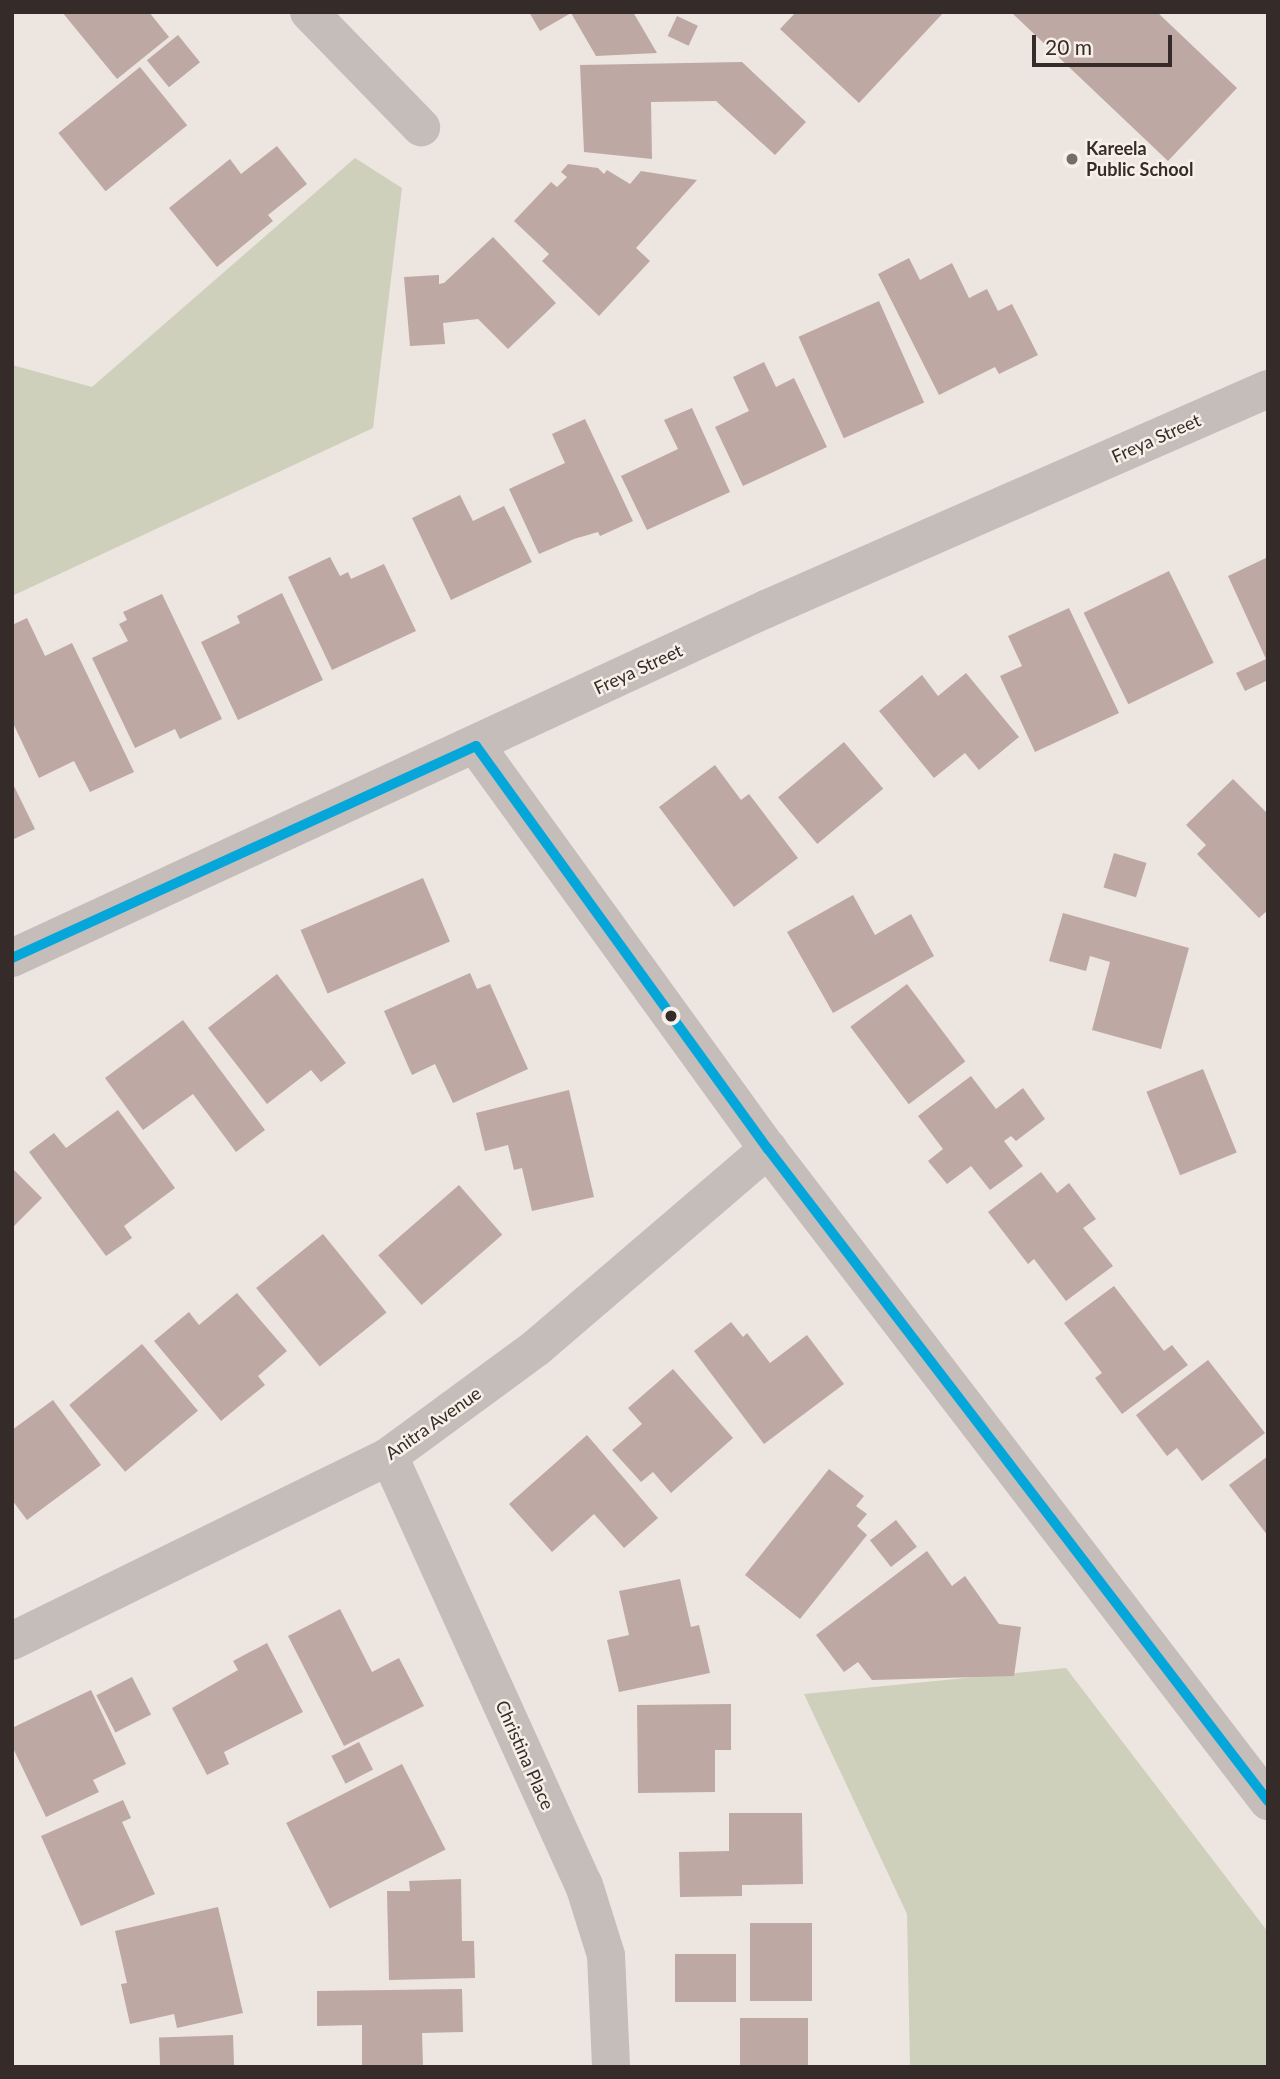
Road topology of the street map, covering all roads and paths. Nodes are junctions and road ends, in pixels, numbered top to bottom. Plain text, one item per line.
1 (309, 12) edge
2 (422, 127) dead end
3 (1268, 389) edge
4 (475, 746) junction
5 (12, 958) edge
6 (768, 1149) junction
7 (389, 1456) junction
8 (12, 1641) edge
9 (1268, 1801) edge
10 (611, 2067) edge

1 - 2 street
3 - 4 street, Freya Street
4 - 5 street, Freya Street
4 - 6 street
6 - 7 street, Anitra Avenue
6 - 9 street
7 - 8 street, Anitra Avenue
7 - 10 street, Christina Place

